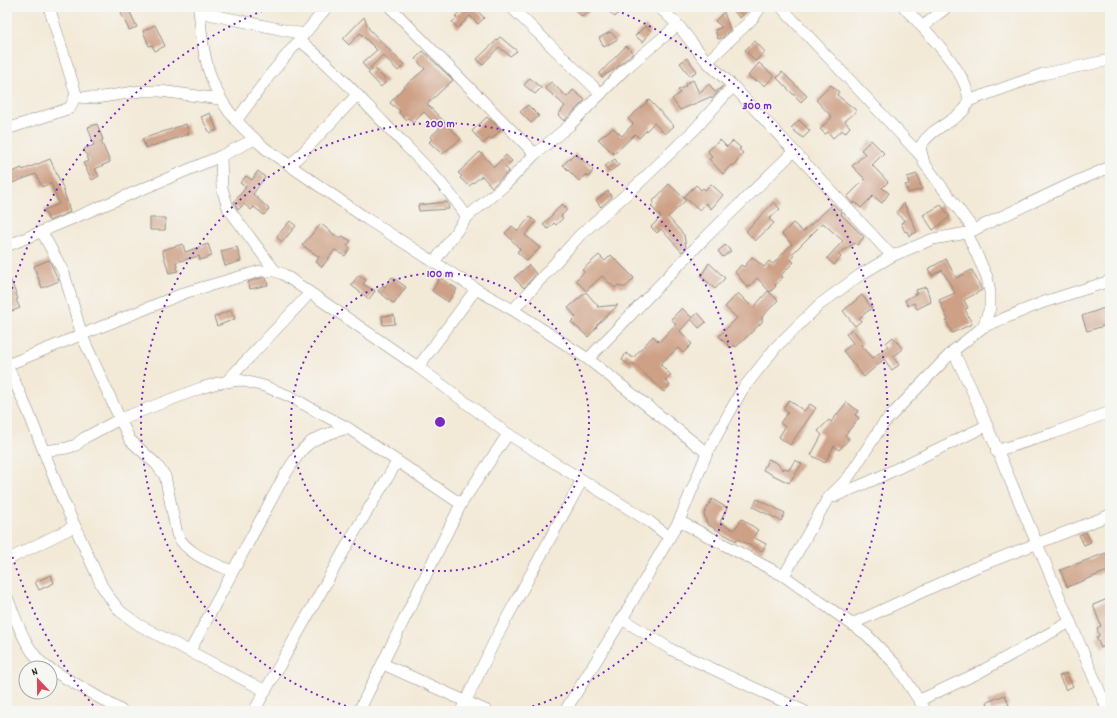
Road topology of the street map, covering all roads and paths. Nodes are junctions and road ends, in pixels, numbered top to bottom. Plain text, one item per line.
1 (49, 7) edge
2 (327, 7) edge
3 (390, 7) edge
4 (511, 7) edge
5 (659, 7) edge
6 (761, 7) edge
7 (781, 7) edge
8 (904, 7) edge
9 (947, 7) edge
10 (199, 10) edge
11 (678, 25) junction
12 (922, 27) junction
13 (301, 37) junction
14 (1110, 60) edge
15 (707, 62) junction
16 (733, 86) junction
17 (601, 94) junction
18 (357, 95) junction
19 (75, 97) junction
20 (220, 99) junction
21 (968, 102) junction
22 (236, 121) junction
23 (7, 129) edge
24 (255, 139) junction
25 (793, 152) junction
26 (536, 154) junction
27 (221, 156) junction
28 (922, 157) junction
29 (291, 165) junction
30 (1110, 167) edge
31 (467, 217) junction
32 (42, 232) junction
33 (970, 232) junction
34 (7, 246) edge
35 (892, 256) junction
36 (434, 262) junction
37 (275, 271) junction
38 (1110, 281) edge
39 (476, 289) junction
40 (310, 293) junction
41 (512, 310) junction
42 (984, 327) junction
43 (82, 336) junction
44 (953, 351) junction
45 (588, 359) junction
46 (7, 365) edge
47 (418, 367) junction
48 (226, 382) junction
49 (1110, 412) edge
50 (120, 419) junction
51 (986, 426) junction
52 (348, 428) junction
53 (508, 434) junction
54 (44, 451) junction
55 (996, 451) junction
56 (707, 453) junction
57 (397, 462) junction
58 (582, 480) junction
59 (828, 498) junction
60 (461, 504) junction
61 (1110, 515) edge
62 (679, 521) junction
63 (74, 526) junction
64 (669, 537) junction
65 (1037, 544) junction
66 (7, 560) edge
67 (232, 571) junction
68 (784, 576) junction
69 (7, 597) edge
70 (622, 619) junction
71 (1070, 622) junction
72 (852, 624) junction
73 (190, 651) junction
74 (39, 660) edge
75 (383, 664) junction
76 (58, 675) edge
77 (264, 690) junction
78 (920, 700) junction
79 (464, 707) edge
80 (109, 708) edge
81 (122, 711) edge
82 (254, 711) edge
83 (358, 711) edge
84 (487, 711) edge
85 (565, 711) edge
86 (804, 711) edge
87 (926, 711) edge
88 (1108, 711) edge

1 - 19 street
2 - 13 street
3 - 26 street
4 - 17 street
5 - 11 street
6 - 15 street
7 - 28 street
8 - 12 street
9 - 12 street
10 - 13 street
10 - 20 street
11 - 15 street
11 - 17 street
12 - 21 street
13 - 18 street
13 - 22 street
14 - 21 street
15 - 16 street
16 - 25 street
16 - 41 street
17 - 26 street
18 - 29 street
18 - 31 street
19 - 20 street
19 - 23 street
20 - 22 street
21 - 28 street
22 - 24 street
24 - 27 street
24 - 29 street
25 - 35 street
25 - 45 street
26 - 31 street
27 - 32 street
27 - 37 street
28 - 33 street
29 - 36 street
30 - 33 street
31 - 36 street
32 - 34 street
32 - 43 street
33 - 35 street
33 - 42 street
35 - 56 street
36 - 39 street
37 - 40 street
37 - 43 street
38 - 42 street
39 - 41 street
39 - 47 street
40 - 47 street
40 - 48 street
41 - 45 street
42 - 44 street
43 - 46 street
43 - 50 street
44 - 51 street
44 - 59 street
45 - 56 street
46 - 54 street
47 - 53 street
48 - 50 street
48 - 52 street
49 - 55 street
50 - 54 street
50 - 67 street
51 - 55 street
51 - 59 street
52 - 57 street
52 - 67 street
53 - 58 street
53 - 60 street
54 - 63 street
55 - 65 street
56 - 62 street
57 - 60 street
57 - 77 street
58 - 64 street
58 - 79 street
59 - 68 street
60 - 75 street
61 - 65 street
62 - 64 street
62 - 68 street
63 - 66 street
63 - 73 street
64 - 70 street
65 - 71 street
65 - 72 street
67 - 73 street
68 - 72 street
69 - 74 street
70 - 85 street
70 - 86 street
71 - 78 street
71 - 88 street
72 - 78 street
73 - 77 street
75 - 79 street
75 - 83 street
76 - 80 street
77 - 82 street
78 - 87 street
79 - 84 street
80 - 81 street

